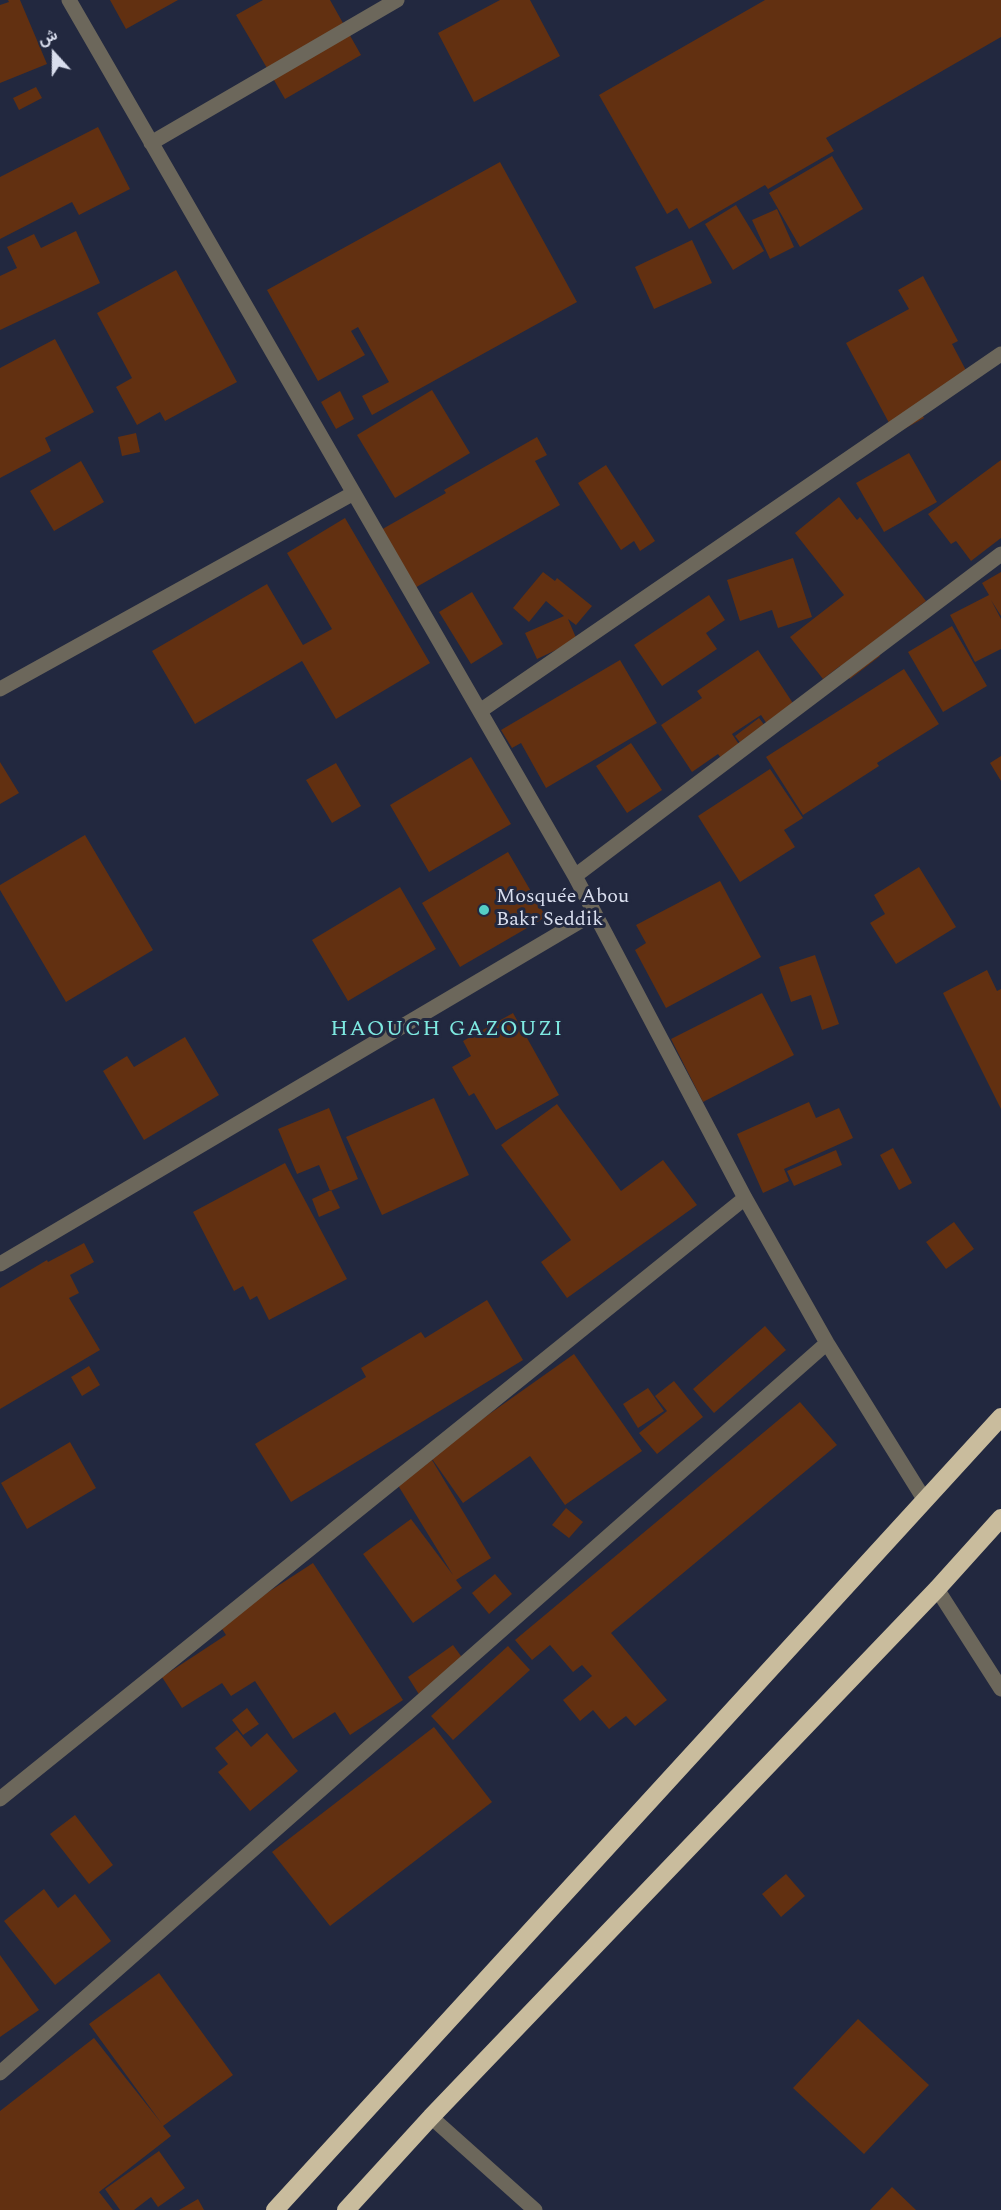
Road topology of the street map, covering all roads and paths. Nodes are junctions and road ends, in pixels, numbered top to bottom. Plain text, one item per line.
1 (69, 0) edge
2 (397, 0) edge
3 (151, 143) junction
4 (1001, 354) edge
5 (352, 494) junction
6 (1001, 554) edge
7 (0, 689) edge
8 (480, 711) junction
9 (574, 876) junction
10 (594, 913) junction
11 (745, 1198) junction
12 (0, 1264) edge
13 (827, 1343) junction
14 (1001, 1417) edge
15 (924, 1499) junction
16 (1001, 1518) edge
17 (937, 1589) junction
18 (1001, 1689) edge
19 (0, 1799) edge
20 (0, 2073) edge
21 (431, 2117) junction
22 (275, 2210) edge
23 (346, 2210) edge
24 (535, 2210) edge

1 - 3 street
2 - 3 street
3 - 5 street
4 - 8 street
5 - 7 street
5 - 8 street
6 - 9 street
8 - 9 street
9 - 10 street
10 - 11 street
10 - 12 street
11 - 13 street
11 - 19 street
13 - 15 street
13 - 20 street
14 - 15 highway
15 - 22 highway
16 - 17 highway
17 - 18 street
17 - 21 highway
21 - 23 highway
21 - 24 street

